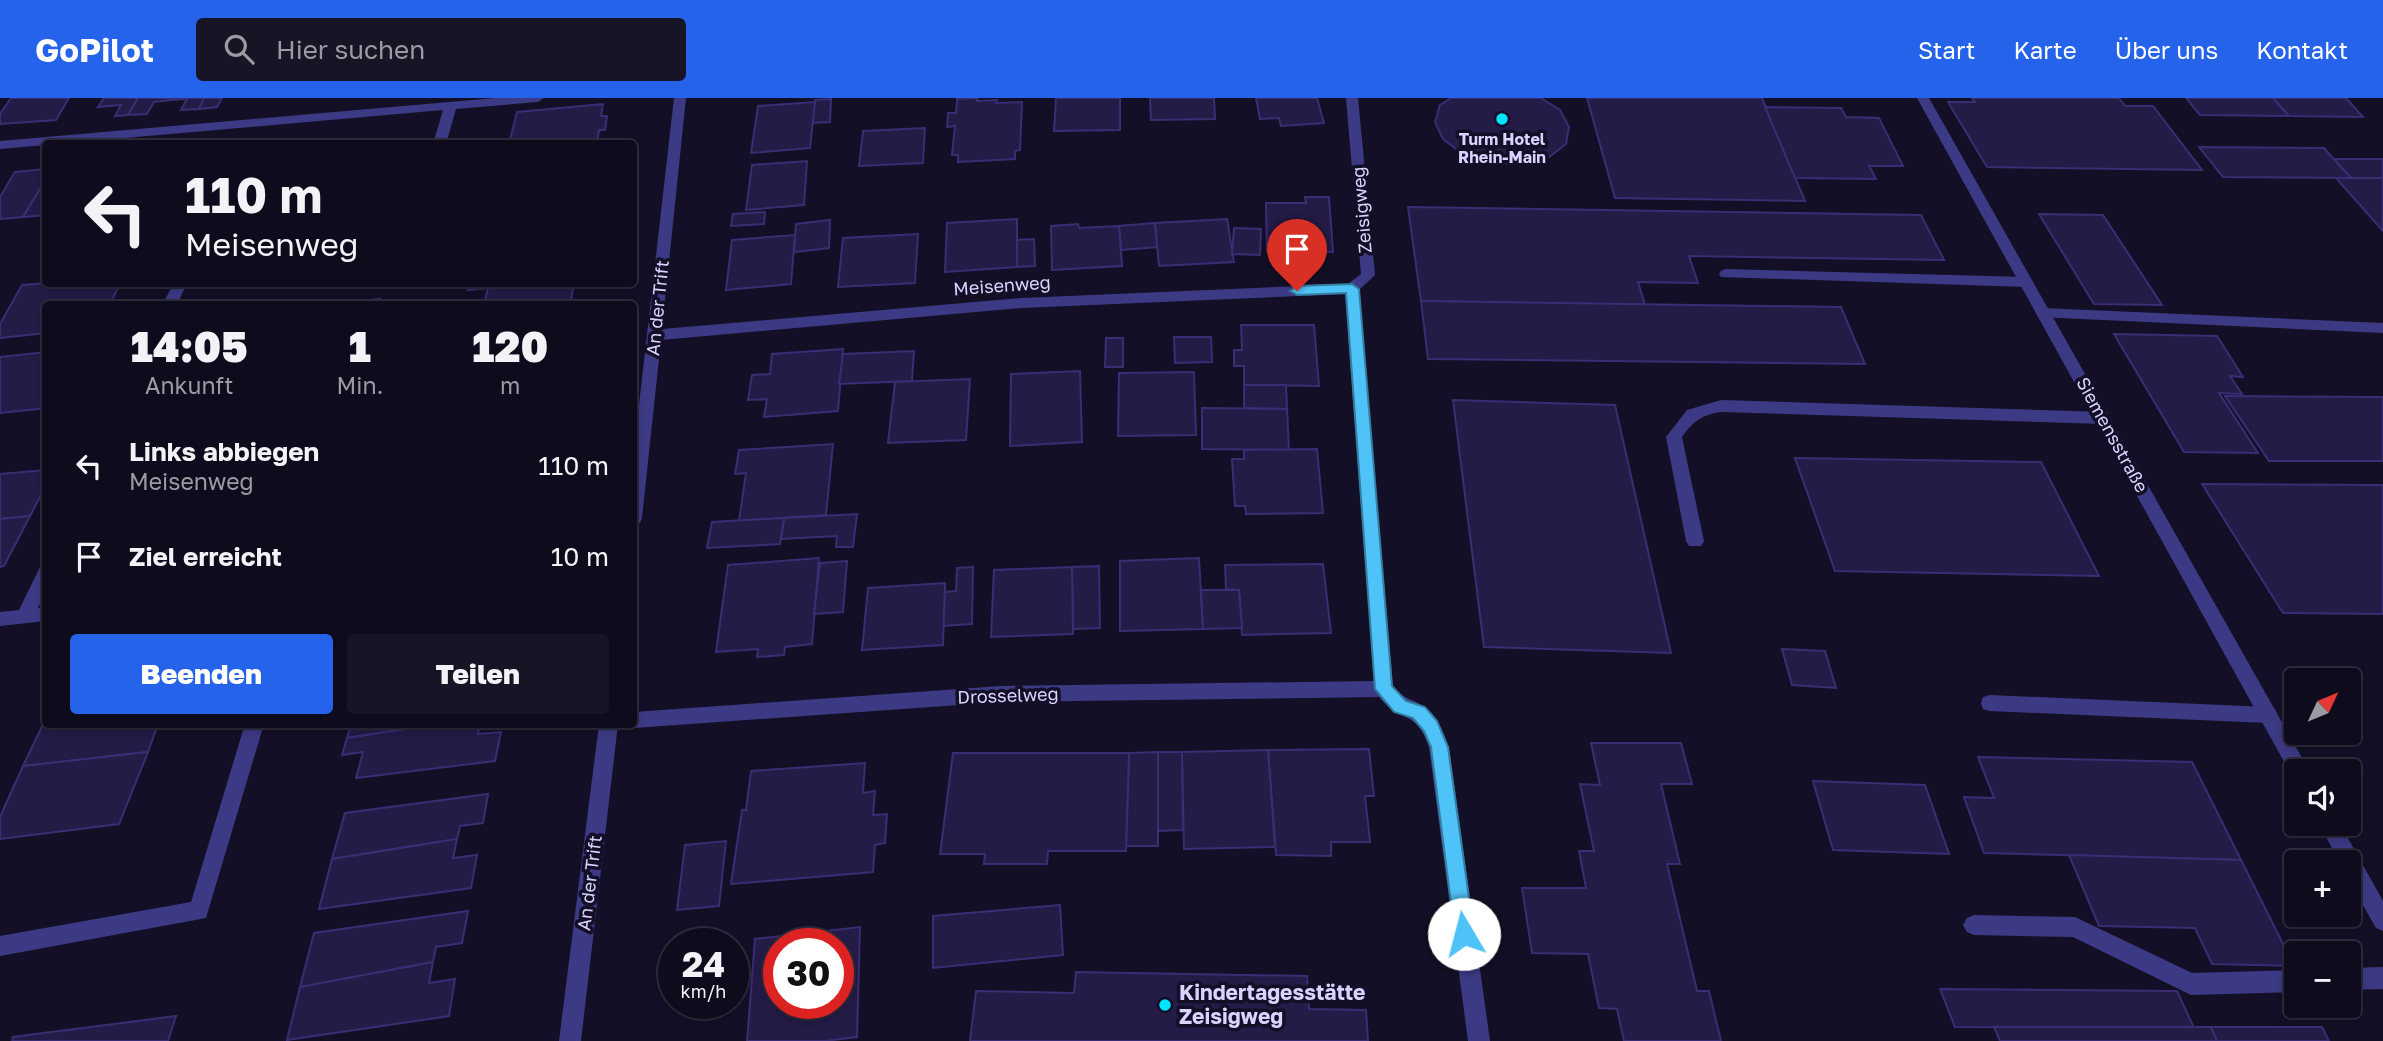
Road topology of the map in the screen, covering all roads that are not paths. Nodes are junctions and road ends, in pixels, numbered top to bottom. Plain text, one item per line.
1 (538, 98) edge
2 (680, 98) edge
3 (1352, 98) edge
4 (1923, 98) edge
5 (451, 105) junction
6 (56, 140) edge
7 (440, 140) edge
8 (42, 141) edge
9 (0, 145) edge
10 (1726, 274) dead end
11 (2026, 282) junction
12 (1352, 289) junction
13 (2043, 313) junction
14 (2383, 328) edge
15 (656, 335) junction
16 (2103, 418) junction
17 (637, 493) edge
18 (1695, 541) dead end
19 (42, 581) edge
20 (42, 615) edge
21 (25, 617) junction
22 (0, 619) edge
23 (1384, 689) junction
24 (1990, 704) dead end
25 (2268, 715) junction
26 (637, 720) edge
27 (254, 728) edge
28 (609, 728) edge
29 (2293, 759) edge
30 (2336, 836) edge
31 (2383, 921) edge
32 (1975, 925) dead end
33 (0, 946) edge
34 (2383, 978) edge
35 (2361, 979) edge
36 (2284, 981) edge
37 (570, 1041) edge
38 (1479, 1041) edge

1 - 5 street
2 - 15 street, An der Trift
3 - 12 street, Zeisigweg
4 - 11 street, Siemensstraße
5 - 6 street
5 - 7 street
8 - 9 street
10 - 11 street
11 - 13 street, Siemensstraße
12 - 15 street, Meisenweg
12 - 23 street
13 - 14 street
13 - 16 street, Siemensstraße
15 - 17 street, An der Trift
16 - 18 street
16 - 25 street, Siemensstraße
19 - 21 street
20 - 21 street
21 - 22 street
23 - 26 street, Drosselweg
23 - 38 street
24 - 25 street
25 - 29 street, Siemensstraße
27 - 33 street
28 - 37 street, An der Trift
30 - 31 street
32 - 36 street
34 - 35 street

